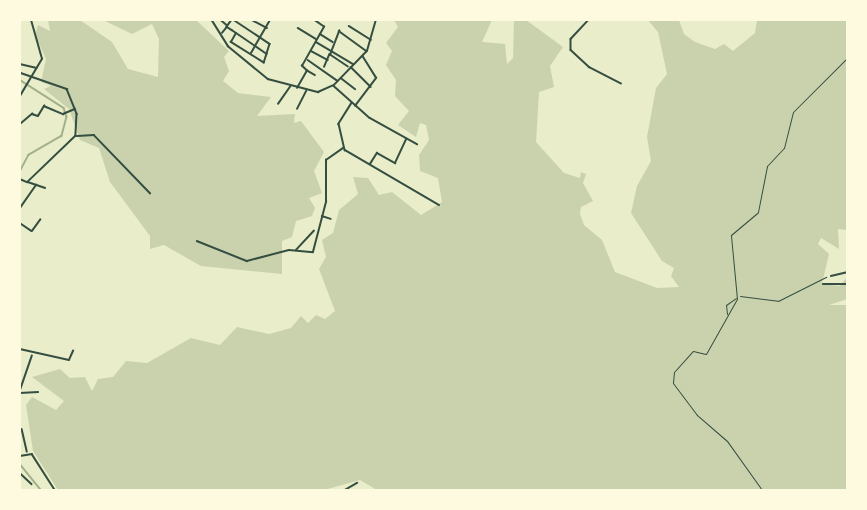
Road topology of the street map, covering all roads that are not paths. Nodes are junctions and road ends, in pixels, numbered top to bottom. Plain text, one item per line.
1 (32, 20) edge
2 (212, 20) edge
3 (221, 20) edge
4 (233, 20) edge
5 (252, 20) edge
6 (270, 20) edge
7 (314, 20) edge
8 (376, 20) edge
9 (589, 20) edge
10 (227, 26) junction
11 (349, 26) dead end
12 (298, 28) dead end
13 (268, 29) junction
14 (222, 33) dead end
15 (236, 33) junction
16 (320, 34) junction
17 (262, 39) junction
18 (316, 40) junction
19 (372, 41) junction
20 (334, 43) junction
21 (256, 47) junction
22 (331, 50) junction
23 (310, 51) junction
24 (367, 51) junction
25 (251, 54) junction
26 (267, 54) junction
27 (330, 55) junction
28 (341, 56) junction
29 (362, 57) junction
30 (308, 60) dead end
31 (328, 60) junction
32 (339, 60) junction
33 (20, 64) edge
34 (351, 66) junction
35 (38, 68) junction
36 (324, 68) junction
37 (307, 71) junction
38 (21, 73) edge
39 (315, 75) dead end
40 (340, 77) junction
41 (32, 79) junction
42 (338, 80) junction
43 (621, 83) dead end
44 (334, 85) junction
45 (290, 87) junction
46 (371, 87) junction
47 (297, 88) junction
48 (355, 89) dead end
49 (307, 90) junction
50 (20, 96) edge
51 (278, 104) dead end
52 (352, 104) junction
53 (355, 106) junction
54 (75, 109) junction
55 (297, 109) dead end
56 (20, 124) edge
57 (76, 136) junction
58 (406, 138) junction
59 (417, 144) dead end
60 (343, 148) junction
61 (369, 165) junction
62 (20, 179) edge
63 (28, 182) junction
64 (36, 185) junction
65 (45, 188) dead end
66 (150, 193) dead end
67 (439, 205) dead end
68 (20, 208) edge
69 (321, 216) junction
70 (331, 219) dead end
71 (40, 220) dead end
72 (20, 223) edge
73 (315, 232) junction
74 (197, 241) dead end
75 (296, 250) junction
76 (848, 272) edge
77 (831, 276) road end
78 (823, 284) dead end
79 (848, 284) edge
80 (20, 349) edge
81 (73, 351) dead end
82 (33, 355) junction
83 (20, 392) edge
84 (38, 392) dead end
85 (22, 429) dead end
86 (27, 452) junction
87 (20, 456) edge
88 (20, 472) edge
89 (357, 483) dead end
90 (32, 484) dead end
91 (55, 490) edge
92 (345, 490) edge

1 - 35 street
2 - 45 street
3 - 10 street
4 - 10 street
4 - 17 street
5 - 13 street
6 - 13 street
7 - 16 street
8 - 19 street
9 - 43 street
10 - 14 street
10 - 15 street
11 - 19 street
12 - 18 street
13 - 17 street
15 - 21 street
15 - 25 street
16 - 18 street
16 - 20 street
17 - 21 street
17 - 26 street
18 - 22 street
18 - 23 street
19 - 24 street
20 - 22 street
20 - 24 street
21 - 25 street
21 - 26 street
22 - 27 street
22 - 28 street
23 - 31 street
23 - 37 street
24 - 29 street
25 - 26 street
27 - 31 street
27 - 32 street
28 - 32 street
28 - 34 street
29 - 34 street
29 - 46 street
30 - 36 street
31 - 36 street
32 - 34 street
33 - 35 street
34 - 40 street
34 - 46 street
35 - 41 street
36 - 42 street
37 - 39 street
37 - 47 street
38 - 41 street
40 - 42 street
40 - 48 street
41 - 50 street
41 - 54 street
42 - 44 street
44 - 49 street
44 - 52 street
45 - 47 street
45 - 51 street
46 - 53 street
47 - 49 street
49 - 55 street
52 - 53 street
52 - 60 street
53 - 58 street
54 - 56 street
54 - 57 street
57 - 63 street
57 - 66 street
58 - 59 street
58 - 61 street
60 - 61 street
60 - 69 street
61 - 67 street
62 - 63 street
63 - 64 street
64 - 65 street
64 - 68 street
69 - 70 street
69 - 73 street
71 - 72 street
73 - 75 street
73 - 75 street
74 - 75 street
76 - 77 street
78 - 79 street
80 - 82 street
81 - 82 street
82 - 83 street
83 - 84 street
85 - 86 street
86 - 87 street
86 - 91 street
88 - 90 street
89 - 92 street

